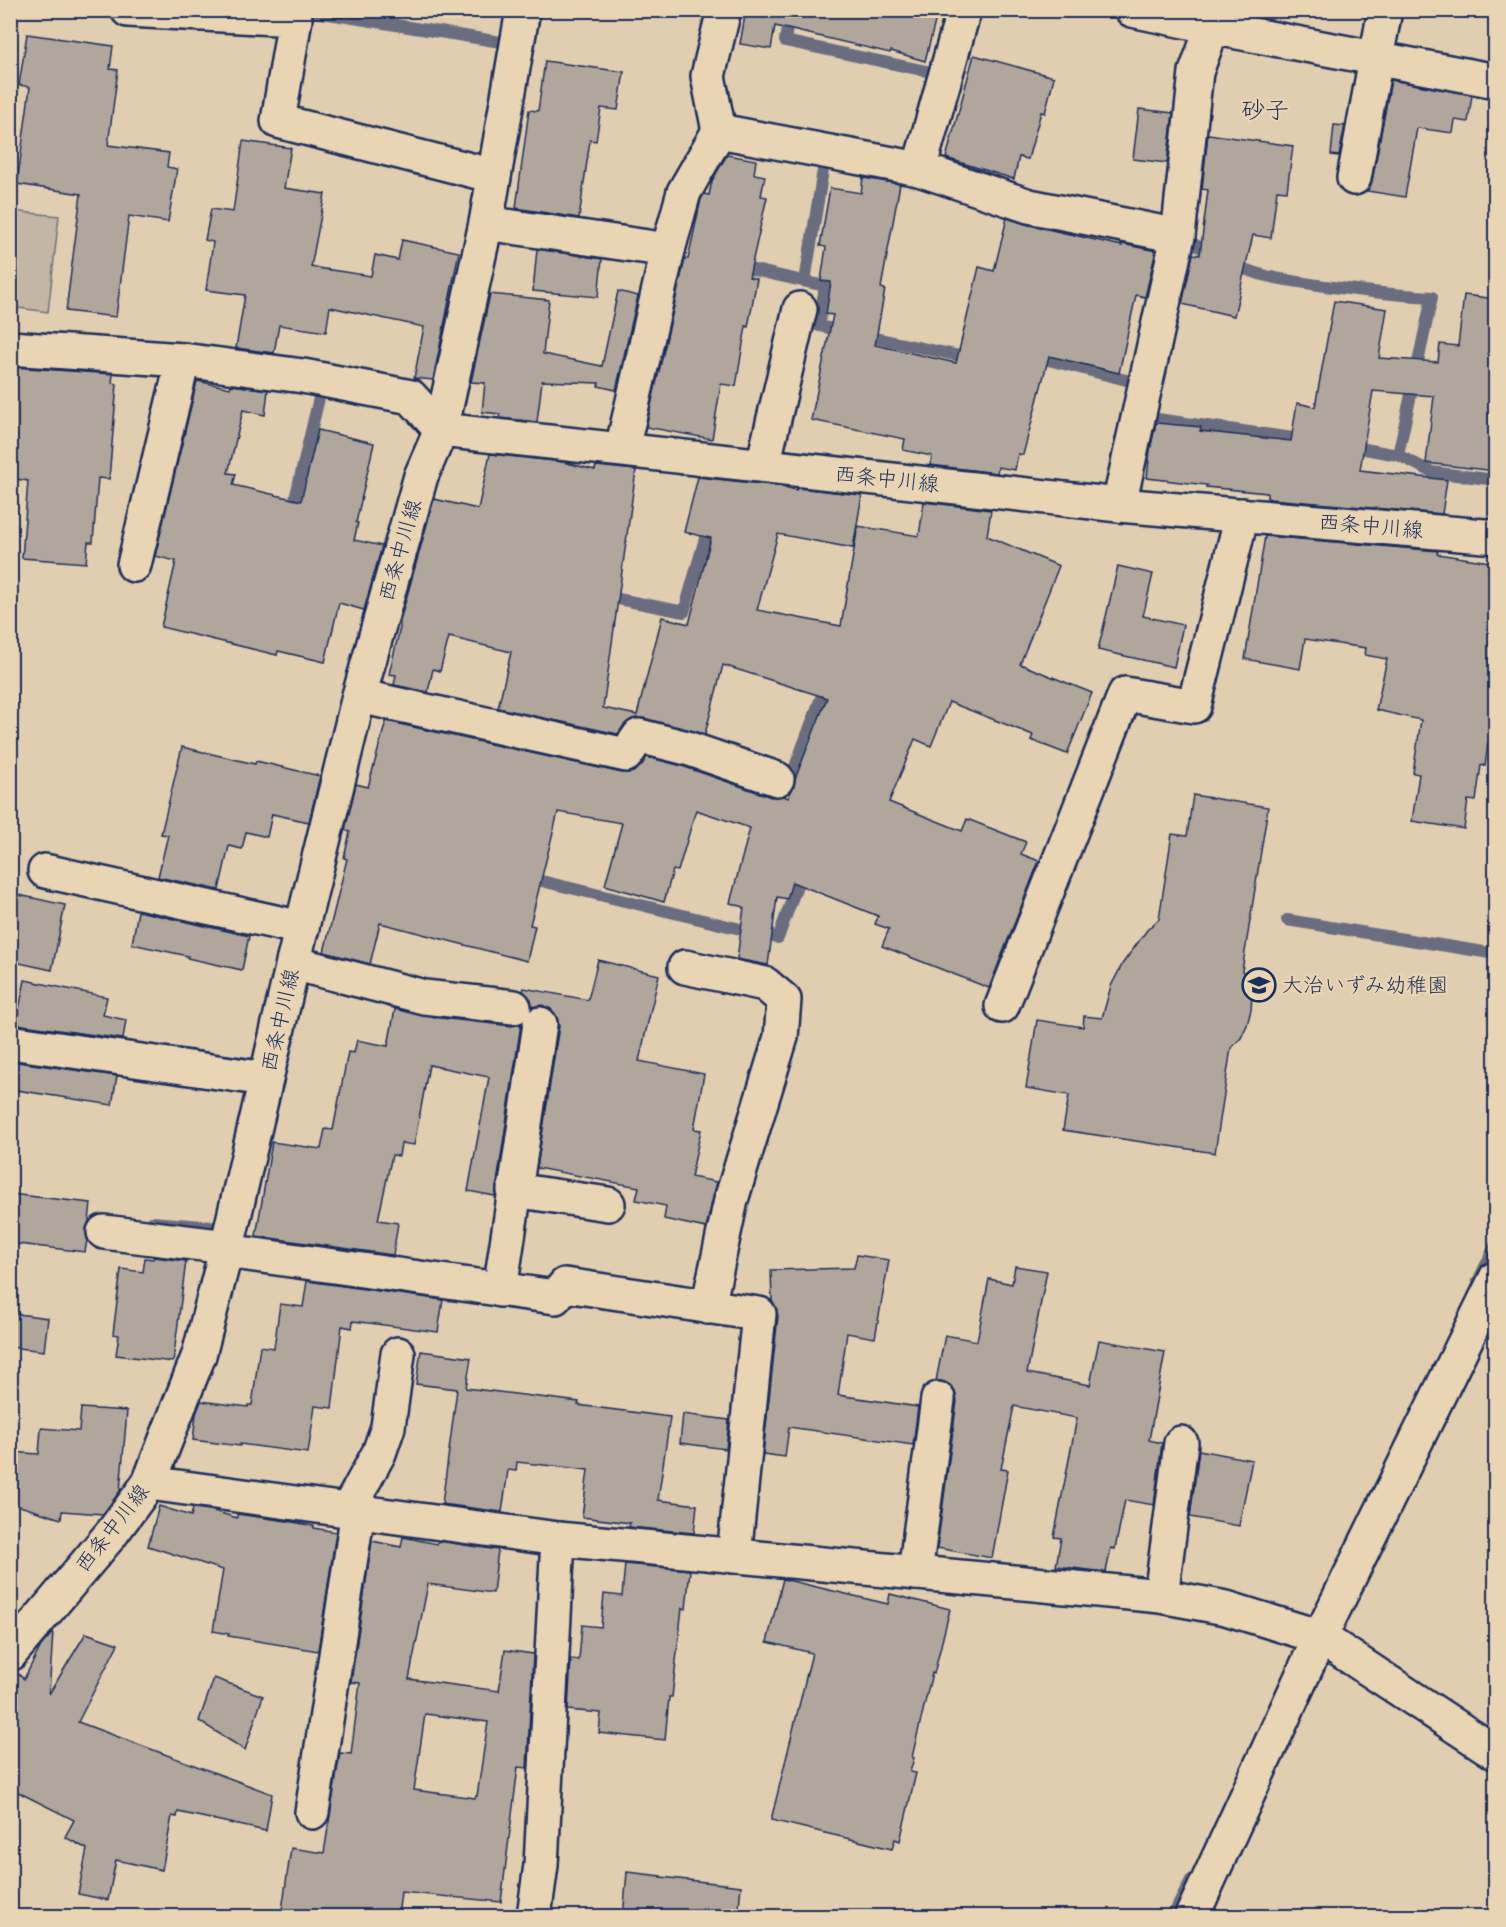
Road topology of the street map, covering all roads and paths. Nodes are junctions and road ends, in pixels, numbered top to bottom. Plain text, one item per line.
1 (128, 10) edge
2 (523, 10) edge
3 (724, 10) edge
4 (964, 10) edge
5 (1132, 10) edge
6 (1384, 10) edge
7 (1230, 23) edge
8 (1375, 58) junction
9 (1496, 81) edge
10 (718, 131) junction
11 (919, 169) junction
12 (494, 176) junction
13 (1354, 178) dead end
14 (486, 223) junction
15 (1178, 236) junction
16 (668, 250) junction
17 (800, 309) dead end
18 (10, 348) edge
19 (183, 360) junction
20 (441, 430) junction
21 (622, 449) junction
22 (763, 465) junction
23 (1119, 505) junction
24 (1242, 515) junction
25 (1496, 537) edge
26 (134, 565) dead end
27 (359, 696) junction
28 (777, 779) dead end
29 (45, 871) dead end
30 (302, 928) junction
31 (293, 963) junction
32 (685, 966) dead end
33 (1002, 1006) dead end
34 (10, 1042) edge
35 (266, 1079) junction
36 (514, 1190) junction
37 (608, 1203) dead end
38 (104, 1232) dead end
39 (226, 1249) junction
40 (1496, 1278) edge
41 (500, 1290) junction
42 (708, 1306) junction
43 (398, 1354) dead end
44 (938, 1399) dead end
45 (1181, 1443) dead end
46 (149, 1483) junction
47 (353, 1511) junction
48 (558, 1539) junction
49 (734, 1556) junction
50 (915, 1573) junction
51 (1161, 1596) junction
52 (1320, 1637) junction
53 (10, 1653) edge
54 (1496, 1753) edge
55 (312, 1812) dead end
56 (534, 1917) edge
57 (1192, 1917) edge

1 - 12 street
2 - 12 street
3 - 10 street
4 - 11 street
5 - 7 street
6 - 8 street
7 - 8 street
7 - 15 street
8 - 9 street
8 - 13 street
10 - 11 street
10 - 16 street
11 - 15 street
12 - 14 street
14 - 16 street
14 - 20 street
15 - 23 street
16 - 21 street
17 - 22 street
18 - 19 street
19 - 20 street
19 - 26 street
20 - 21 street, 西条中川線
20 - 27 street, 西条中川線
21 - 22 street, 西条中川線
22 - 23 street, 西条中川線
23 - 24 street, 西条中川線
24 - 25 street, 西条中川線
24 - 33 street
27 - 28 street
27 - 30 street, 西条中川線
29 - 30 street
30 - 31 street, 西条中川線
31 - 35 street, 西条中川線
31 - 36 street
32 - 42 street
34 - 35 street
35 - 39 street, 西条中川線
36 - 37 street
36 - 41 street
38 - 39 street
39 - 41 street
39 - 46 street, 西条中川線
40 - 52 street
41 - 42 street
42 - 49 street
43 - 47 street
44 - 50 street
45 - 51 street
46 - 47 street
46 - 53 street, 西条中川線
47 - 48 street
47 - 55 street
48 - 49 street
48 - 56 street
49 - 50 street
50 - 51 street
51 - 52 street
52 - 54 street
52 - 57 street

